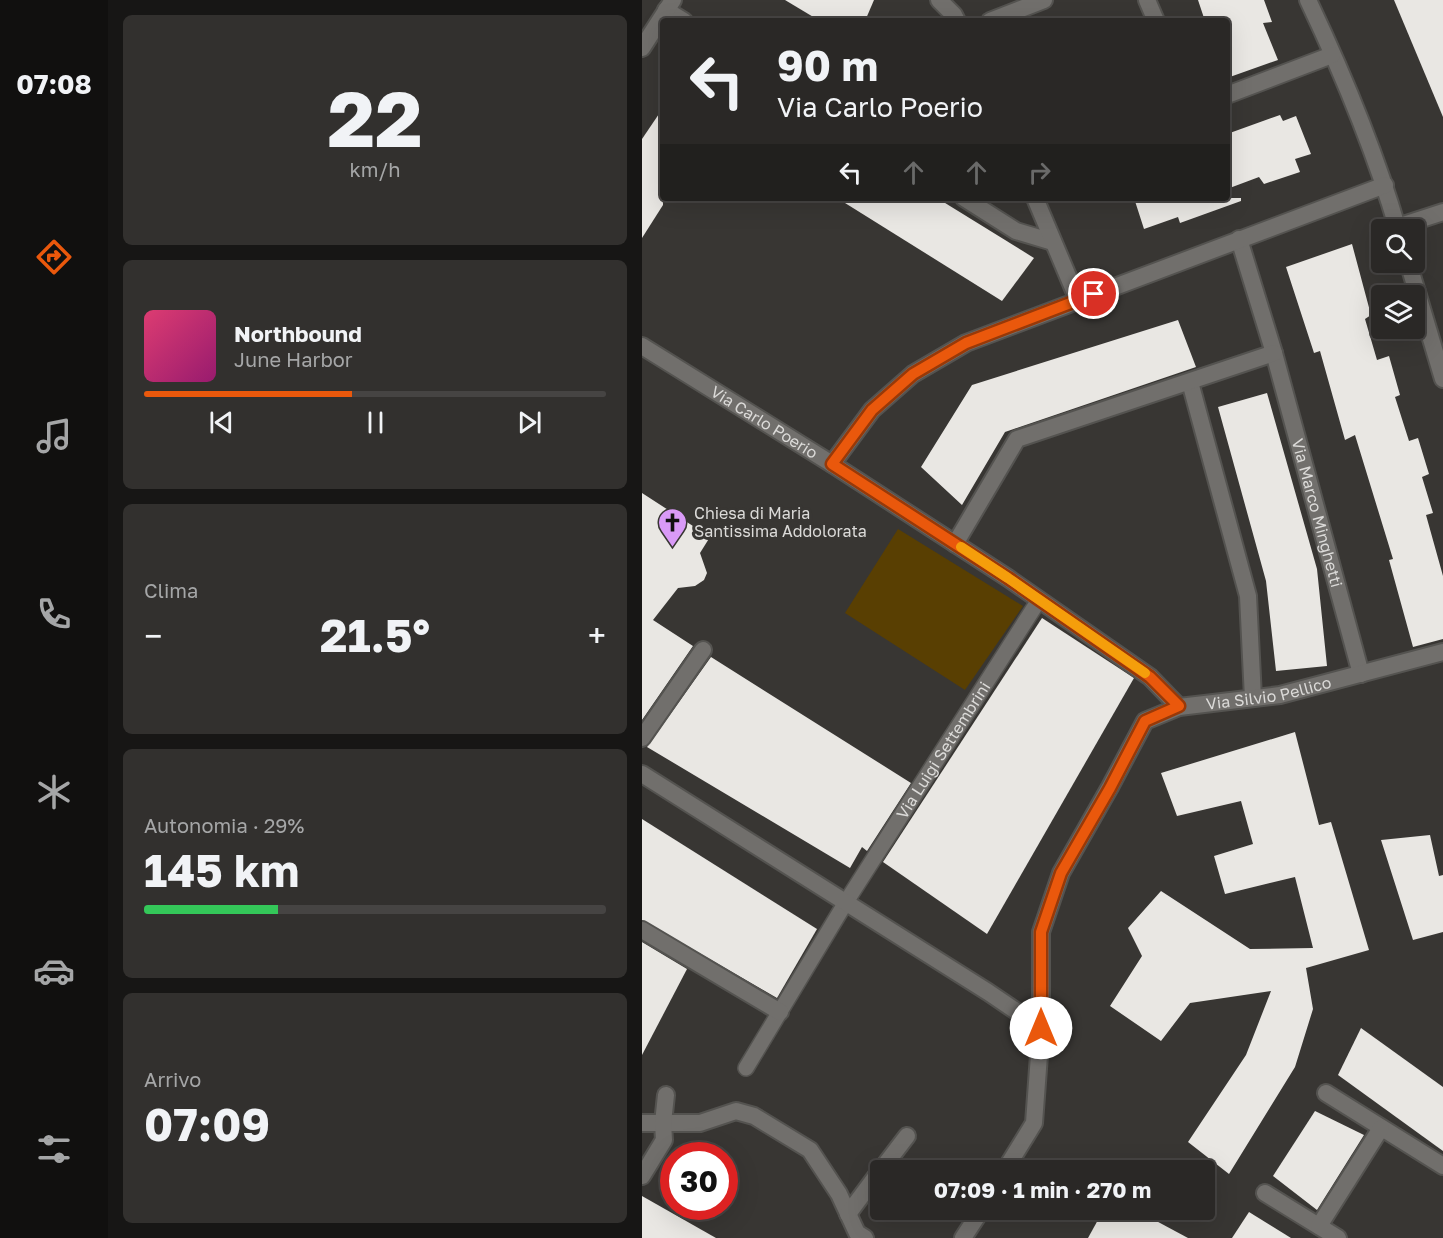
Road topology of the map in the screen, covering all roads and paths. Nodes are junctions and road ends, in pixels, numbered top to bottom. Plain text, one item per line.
1 (939, 0) edge
2 (1044, 0) edge
3 (1147, 0) edge
4 (1308, 0) edge
5 (670, 5) edge
6 (662, 18) edge
7 (681, 18) edge
8 (956, 18) edge
9 (998, 18) edge
10 (1155, 18) edge
11 (660, 20) edge
12 (642, 48) edge
13 (1332, 55) junction
14 (1230, 94) edge
15 (1385, 185) junction
16 (969, 201) edge
17 (1036, 201) edge
18 (1443, 212) edge
19 (1395, 219) edge
20 (1423, 219) edge
21 (1239, 239) junction
22 (1053, 242) junction
23 (1411, 273) edge
24 (1078, 300) junction
25 (642, 346) edge
26 (1274, 353) junction
27 (1443, 379) edge
28 (1190, 382) junction
29 (832, 464) junction
30 (955, 544) junction
31 (1039, 600) junction
32 (703, 650) dead end
33 (1443, 652) edge
34 (1361, 674) junction
35 (1253, 698) junction
36 (1179, 706) junction
37 (642, 738) edge
38 (642, 774) edge
39 (846, 902) junction
40 (642, 930) edge
41 (780, 1012) junction
42 (1041, 1028) junction
43 (746, 1068) dead end
44 (1326, 1093) dead end
45 (666, 1095) dead end
46 (642, 1123) edge
47 (663, 1123) junction
48 (1382, 1128) junction
49 (907, 1136) dead end
50 (889, 1160) edge
51 (1011, 1160) edge
52 (1443, 1166) edge
53 (642, 1176) edge
54 (870, 1185) edge
55 (1265, 1192) dead end
56 (848, 1214) junction
57 (975, 1220) edge
58 (1319, 1226) junction
59 (864, 1238) edge
60 (963, 1238) edge
61 (1338, 1238) edge

1 - 8 street
2 - 9 street
3 - 10 street
4 - 13 street
5 - 6 street
5 - 7 street
11 - 12 street
13 - 14 street
13 - 15 street
15 - 19 street
15 - 21 street
16 - 22 street
17 - 22 street
18 - 20 street
21 - 24 street
21 - 26 street, Via Marco Minghetti
22 - 24 street
23 - 27 street
24 - 29 street
25 - 29 street, Via Carlo Poerio
26 - 28 street
26 - 34 street, Via Marco Minghetti
28 - 30 street
28 - 35 street
29 - 30 street, Via Carlo Poerio
30 - 31 street, Via Carlo Poerio
31 - 36 street, Via Carlo Poerio
31 - 39 lane, Via Luigi Settembrini
32 - 37 street
33 - 34 street, Via Silvio Pellico
34 - 35 street, Via Silvio Pellico
35 - 36 street, Via Silvio Pellico
36 - 42 street, Via Silvio Pellico
38 - 39 street
39 - 41 lane, Via Luigi Settembrini
39 - 42 street
40 - 41 street
41 - 43 lane, Via Luigi Settembrini
42 - 51 street, Via Silvio Pellico
44 - 48 street
45 - 47 street
46 - 47 street
47 - 53 street
47 - 56 street
48 - 52 street
48 - 58 street
49 - 50 street
54 - 56 street
55 - 58 street
56 - 59 street
57 - 60 street
58 - 61 street

